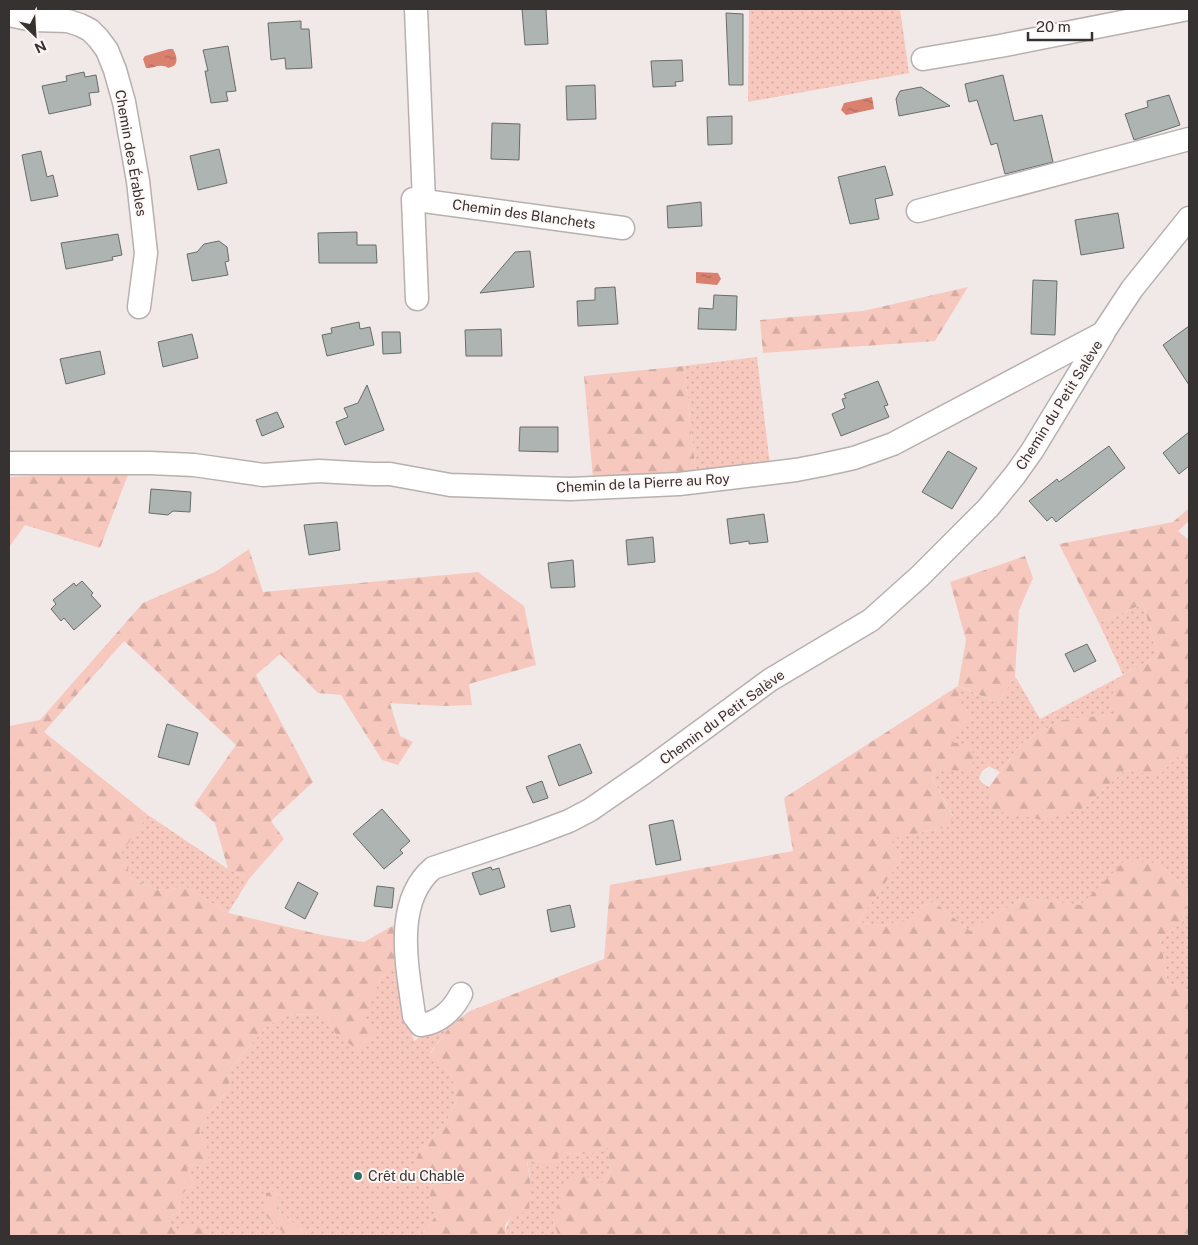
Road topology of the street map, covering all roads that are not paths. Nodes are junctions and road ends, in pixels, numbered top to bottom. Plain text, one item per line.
1 (416, 9) edge
2 (1188, 9) edge
3 (9, 15) edge
4 (923, 59) dead end
5 (1189, 140) edge
6 (424, 201) junction
7 (918, 211) dead end
8 (1189, 218) edge
9 (623, 228) dead end
10 (417, 300) dead end
11 (139, 307) dead end
12 (1104, 333) junction
13 (9, 463) edge
14 (461, 994) dead end

1 - 6 street
2 - 4 street
3 - 11 street, Chemin des Érables
5 - 7 street
6 - 9 street, Chemin des Blanchets
6 - 10 street
8 - 12 street, Chemin de la Pierre au Roy
12 - 13 street, Chemin de la Pierre au Roy
12 - 14 street, Chemin du Petit Salève

